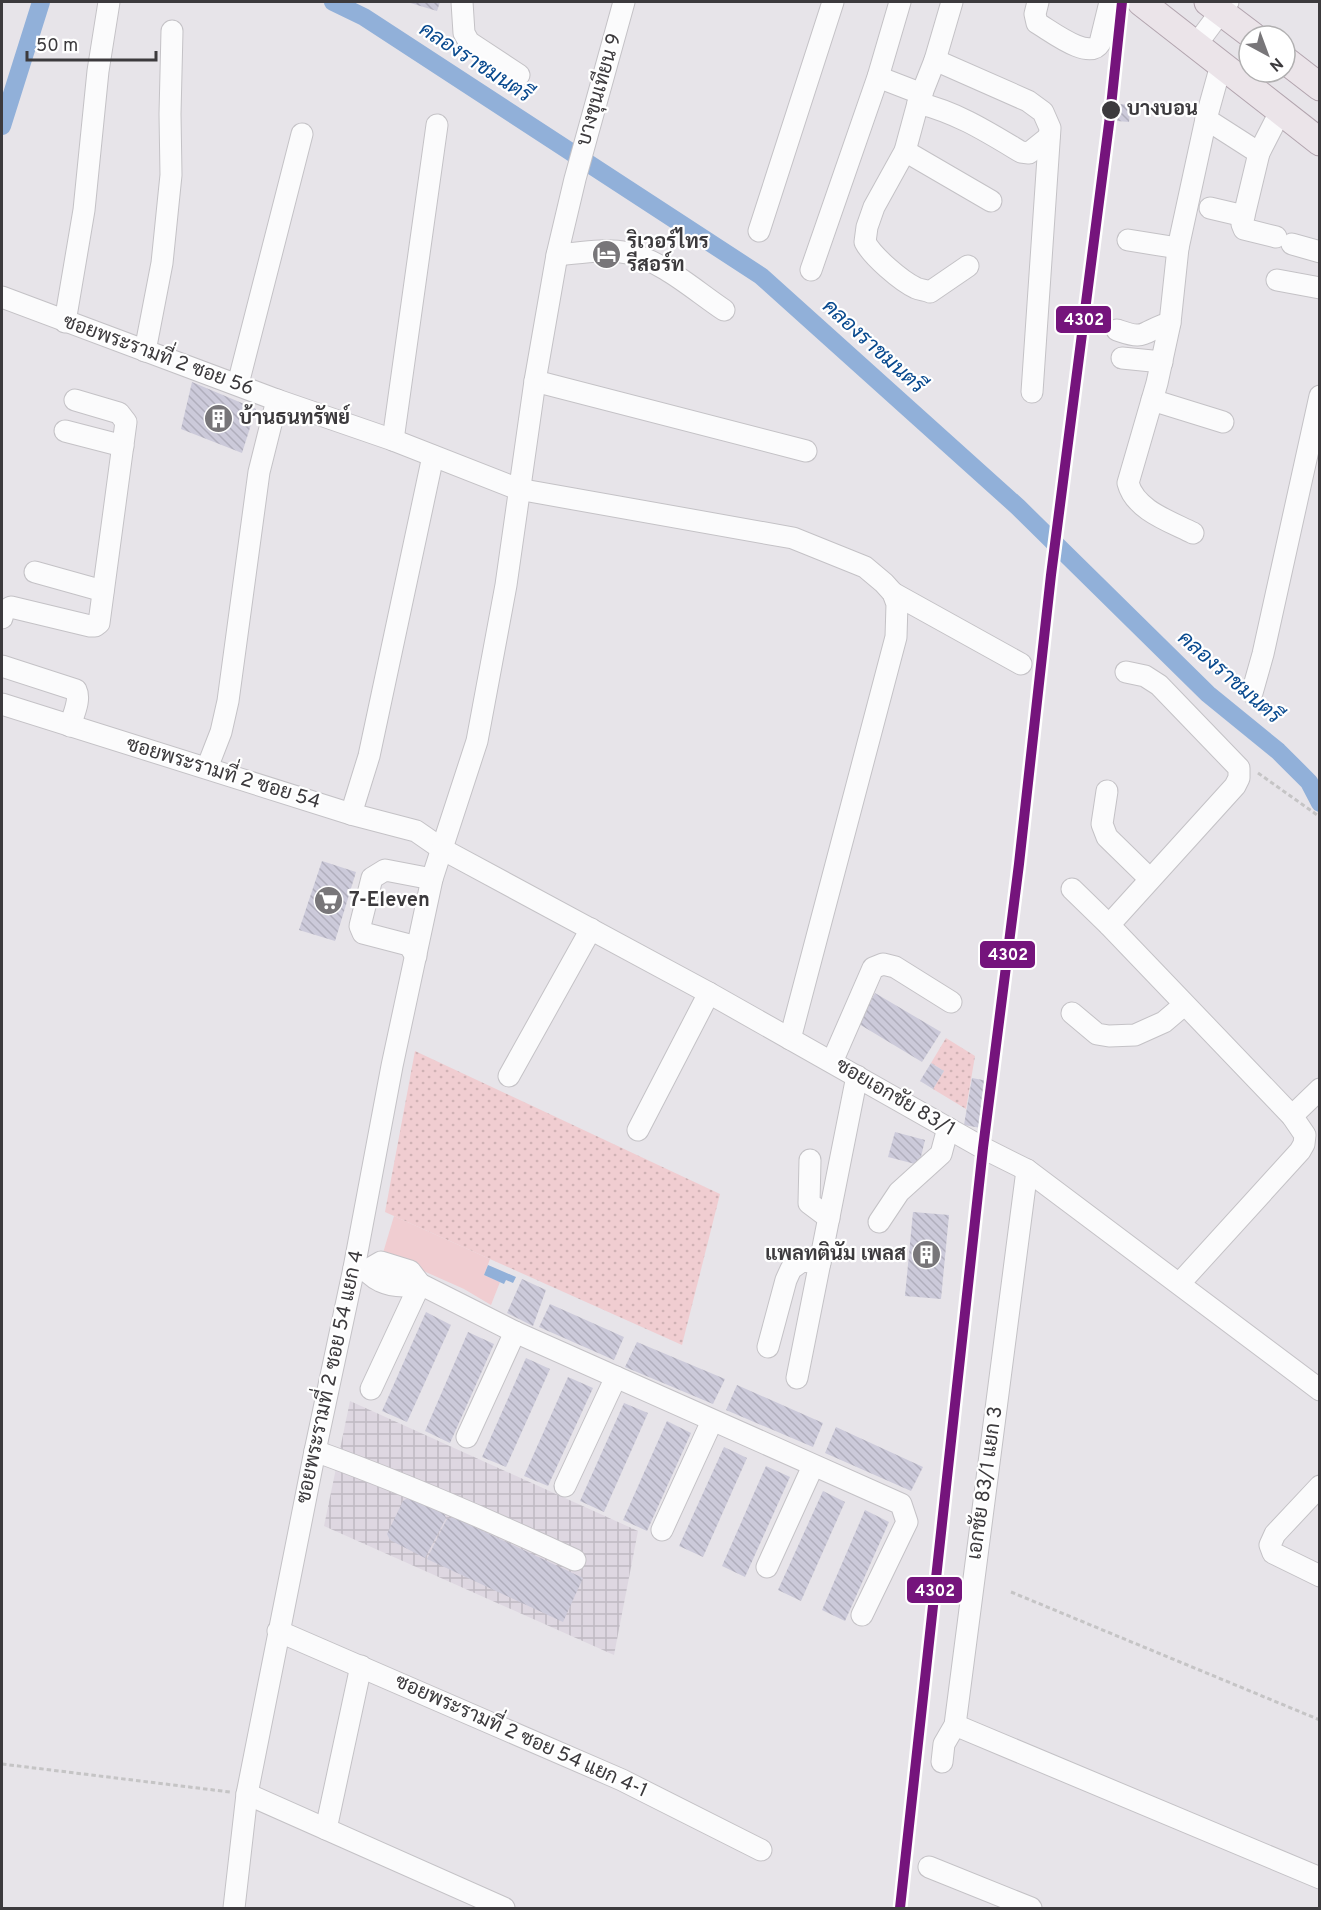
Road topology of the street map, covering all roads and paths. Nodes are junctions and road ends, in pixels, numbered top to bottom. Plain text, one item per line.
1 (109, 2) edge
2 (462, 2) edge
3 (624, 2) edge
4 (833, 2) edge
5 (900, 2) edge
6 (952, 2) edge
7 (1038, 2) edge
8 (1110, 2) edge
9 (1141, 2) edge
10 (1219, 5) edge
11 (1240, 24) edge
12 (172, 31) dead end
13 (1196, 45) junction
14 (935, 60) junction
15 (1221, 65) junction
16 (1297, 69) edge
17 (519, 75) dead end
18 (878, 78) junction
19 (1320, 87) edge
20 (920, 99) junction
21 (1281, 110) junction
22 (1206, 119) junction
23 (437, 125) dead end
24 (302, 134) dead end
25 (1049, 137) junction
26 (1320, 142) edge
27 (905, 152) junction
28 (1259, 153) junction
29 (991, 201) dead end
30 (1210, 208) dead end
31 (1244, 216) junction
32 (759, 231) dead end
33 (1128, 240) dead end
34 (1178, 248) junction
35 (1320, 252) edge
36 (557, 255) junction
37 (968, 266) dead end
38 (811, 270) dead end
39 (1277, 280) dead end
40 (1320, 288) edge
41 (10, 300) edge
42 (724, 310) dead end
43 (65, 322) junction
44 (1170, 323) junction
45 (1117, 330) dead end
46 (145, 351) junction
47 (1122, 358) dead end
48 (1162, 362) junction
49 (535, 381) junction
50 (238, 384) junction
51 (1032, 392) dead end
52 (1320, 396) edge
53 (75, 400) dead end
54 (277, 400) junction
55 (1152, 400) junction
56 (1224, 422) dead end
57 (65, 431) dead end
58 (393, 440) junction
59 (123, 446) junction
60 (806, 452) dead end
61 (433, 456) junction
62 (518, 489) junction
63 (1193, 533) dead end
64 (35, 572) dead end
65 (103, 591) junction
66 (893, 593) junction
67 (2, 618) edge
68 (1021, 664) dead end
69 (2, 666) edge
70 (1126, 672) dead end
71 (1252, 693) dead end
72 (2, 704) edge
73 (70, 726) junction
74 (207, 768) junction
75 (1239, 778) junction
76 (1107, 791) dead end
77 (351, 814) junction
78 (1320, 817) edge
79 (442, 849) junction
80 (432, 879) junction
81 (1150, 879) junction
82 (1072, 889) dead end
83 (1109, 925) junction
84 (591, 929) junction
85 (416, 956) junction
86 (710, 993) junction
87 (951, 1002) dead end
88 (1184, 1005) junction
89 (1072, 1013) dead end
90 (790, 1039) junction
91 (832, 1062) junction
92 (509, 1076) dead end
93 (857, 1076) junction
94 (1320, 1089) edge
95 (1292, 1116) junction
96 (948, 1128) junction
97 (638, 1130) dead end
98 (810, 1160) dead end
99 (1027, 1170) junction
100 (829, 1218) junction
101 (879, 1222) dead end
102 (820, 1263) junction
103 (361, 1269) junction
104 (1180, 1283) junction
105 (420, 1284) junction
106 (515, 1332) junction
107 (768, 1347) dead end
108 (616, 1377) junction
109 (797, 1378) dead end
110 (371, 1389) dead end
111 (1320, 1390) edge
112 (712, 1421) junction
113 (467, 1437) dead end
114 (315, 1451) junction
115 (813, 1466) junction
116 (565, 1486) dead end
117 (1320, 1486) edge
118 (662, 1530) dead end
119 (575, 1560) dead end
120 (767, 1567) dead end
121 (1320, 1576) edge
122 (1011, 1592) dead end
123 (862, 1615) dead end
124 (278, 1631) junction
125 (361, 1666) junction
126 (1320, 1720) edge
127 (955, 1725) junction
128 (942, 1762) dead end
129 (2, 1764) edge
130 (247, 1794) junction
131 (326, 1829) junction
132 (761, 1850) dead end
133 (929, 1867) dead end
134 (1320, 1878) edge
135 (234, 1908) edge
136 (504, 1908) edge
137 (1031, 1908) edge

1 - 43 street
2 - 17 street
3 - 36 street, บางขุนเทียน 9
4 - 32 street
5 - 18 street
6 - 14 street
7 - 8 street
9 - 13 main road
10 - 11 main road
10 - 13 street
12 - 46 street
13 - 15 main road
14 - 20 street
14 - 25 street
15 - 21 main road
15 - 22 street
16 - 19 main road
18 - 20 street
18 - 38 street
20 - 25 street
20 - 27 street
21 - 26 main road
21 - 28 street
22 - 28 street
22 - 34 street
23 - 58 street
24 - 50 street
25 - 51 street
27 - 29 street
27 - 37 street
28 - 31 street
30 - 31 street
31 - 35 street
33 - 34 street
34 - 44 street
36 - 42 street
36 - 49 street, บางขุนเทียน 9
39 - 40 street
41 - 43 street, ซอยพระรามที่ 2 ซอย 56
43 - 46 street, ซอยพระรามที่ 2 ซอย 56
44 - 45 street
44 - 48 street
46 - 50 street, ซอยพระรามที่ 2 ซอย 56
47 - 48 street
48 - 55 street
49 - 60 street
49 - 62 street, บางขุนเทียน 9
50 - 54 street, ซอยพระรามที่ 2 ซอย 56
52 - 71 street
53 - 59 street
54 - 58 street, ซอยพระรามที่ 2 ซอย 56
54 - 74 street
55 - 56 street
55 - 63 street
57 - 59 street
58 - 61 street, ซอยพระรามที่ 2 ซอย 56
59 - 65 street
61 - 62 street, ซอยพระรามที่ 2 ซอย 56
61 - 77 street
62 - 66 street, ซอยพระรามที่ 2 ซอย 56
62 - 79 street, ซอยพระรามที่ 2 ซอย 54 แยก 4
64 - 65 street
65 - 67 street
66 - 68 street, ซอยพระรามที่ 2 ซอย 56
66 - 90 street
69 - 73 street
70 - 75 street
72 - 73 street, ซอยพระรามที่ 2 ซอย 54
73 - 74 street, ซอยพระรามที่ 2 ซอย 54
74 - 77 street, ซอยพระรามที่ 2 ซอย 54
75 - 78 path
75 - 81 street
76 - 81 street
77 - 79 street, ซอยพระรามที่ 2 ซอย 54
79 - 80 street, ซอยพระรามที่ 2 ซอย 54 แยก 4
79 - 84 street, ซอยเอกชัย 83/1
80 - 85 street, ซอยพระรามที่ 2 ซอย 54 แยก 4
80 - 85 street
81 - 83 street
82 - 83 street
83 - 88 street
84 - 86 street, ซอยเอกชัย 83/1
84 - 92 street
85 - 103 street, ซอยพระรามที่ 2 ซอย 54 แยก 4
86 - 90 street, ซอยเอกชัย 83/1
86 - 97 street
87 - 91 street
88 - 89 street
88 - 95 street
90 - 91 street, ซอยเอกชัย 83/1
91 - 93 street, ซอยเอกชัย 83/1
93 - 96 street, ซอยเอกชัย 83/1
93 - 100 street
94 - 95 street
95 - 104 street
96 - 99 street, ซอยเอกชัย 83/1
96 - 101 street
98 - 100 street
99 - 104 street, ซอยเอกชัย 83/1
99 - 127 street, เอกชัย 83/1 แยก 3
100 - 102 street
102 - 107 street
102 - 109 street
103 - 105 street
103 - 114 street, ซอยพระรามที่ 2 ซอย 54 แยก 4
104 - 111 street, ซอยเอกชัย 83/1
105 - 106 street
105 - 110 street
106 - 108 street
106 - 113 street
108 - 112 street
108 - 116 street
112 - 115 street
112 - 118 street
114 - 119 street
114 - 124 street, ซอยพระรามที่ 2 ซอย 54 แยก 4
115 - 120 street
115 - 123 street
117 - 121 street
122 - 126 path
124 - 125 street, ซอยพระรามที่ 2 ซอย 54 แยก 4-1
124 - 130 street, ซอยพระรามที่ 2 ซอย 54 แยก 4
125 - 131 street
125 - 132 street, ซอยพระรามที่ 2 ซอย 54 แยก 4-1
127 - 128 street, เอกชัย 83/1 แยก 3
127 - 134 street
129 - 130 path
130 - 131 street
130 - 135 street, ซอยพระรามที่ 2 ซอย 54 แยก 4
131 - 136 street
133 - 137 street

